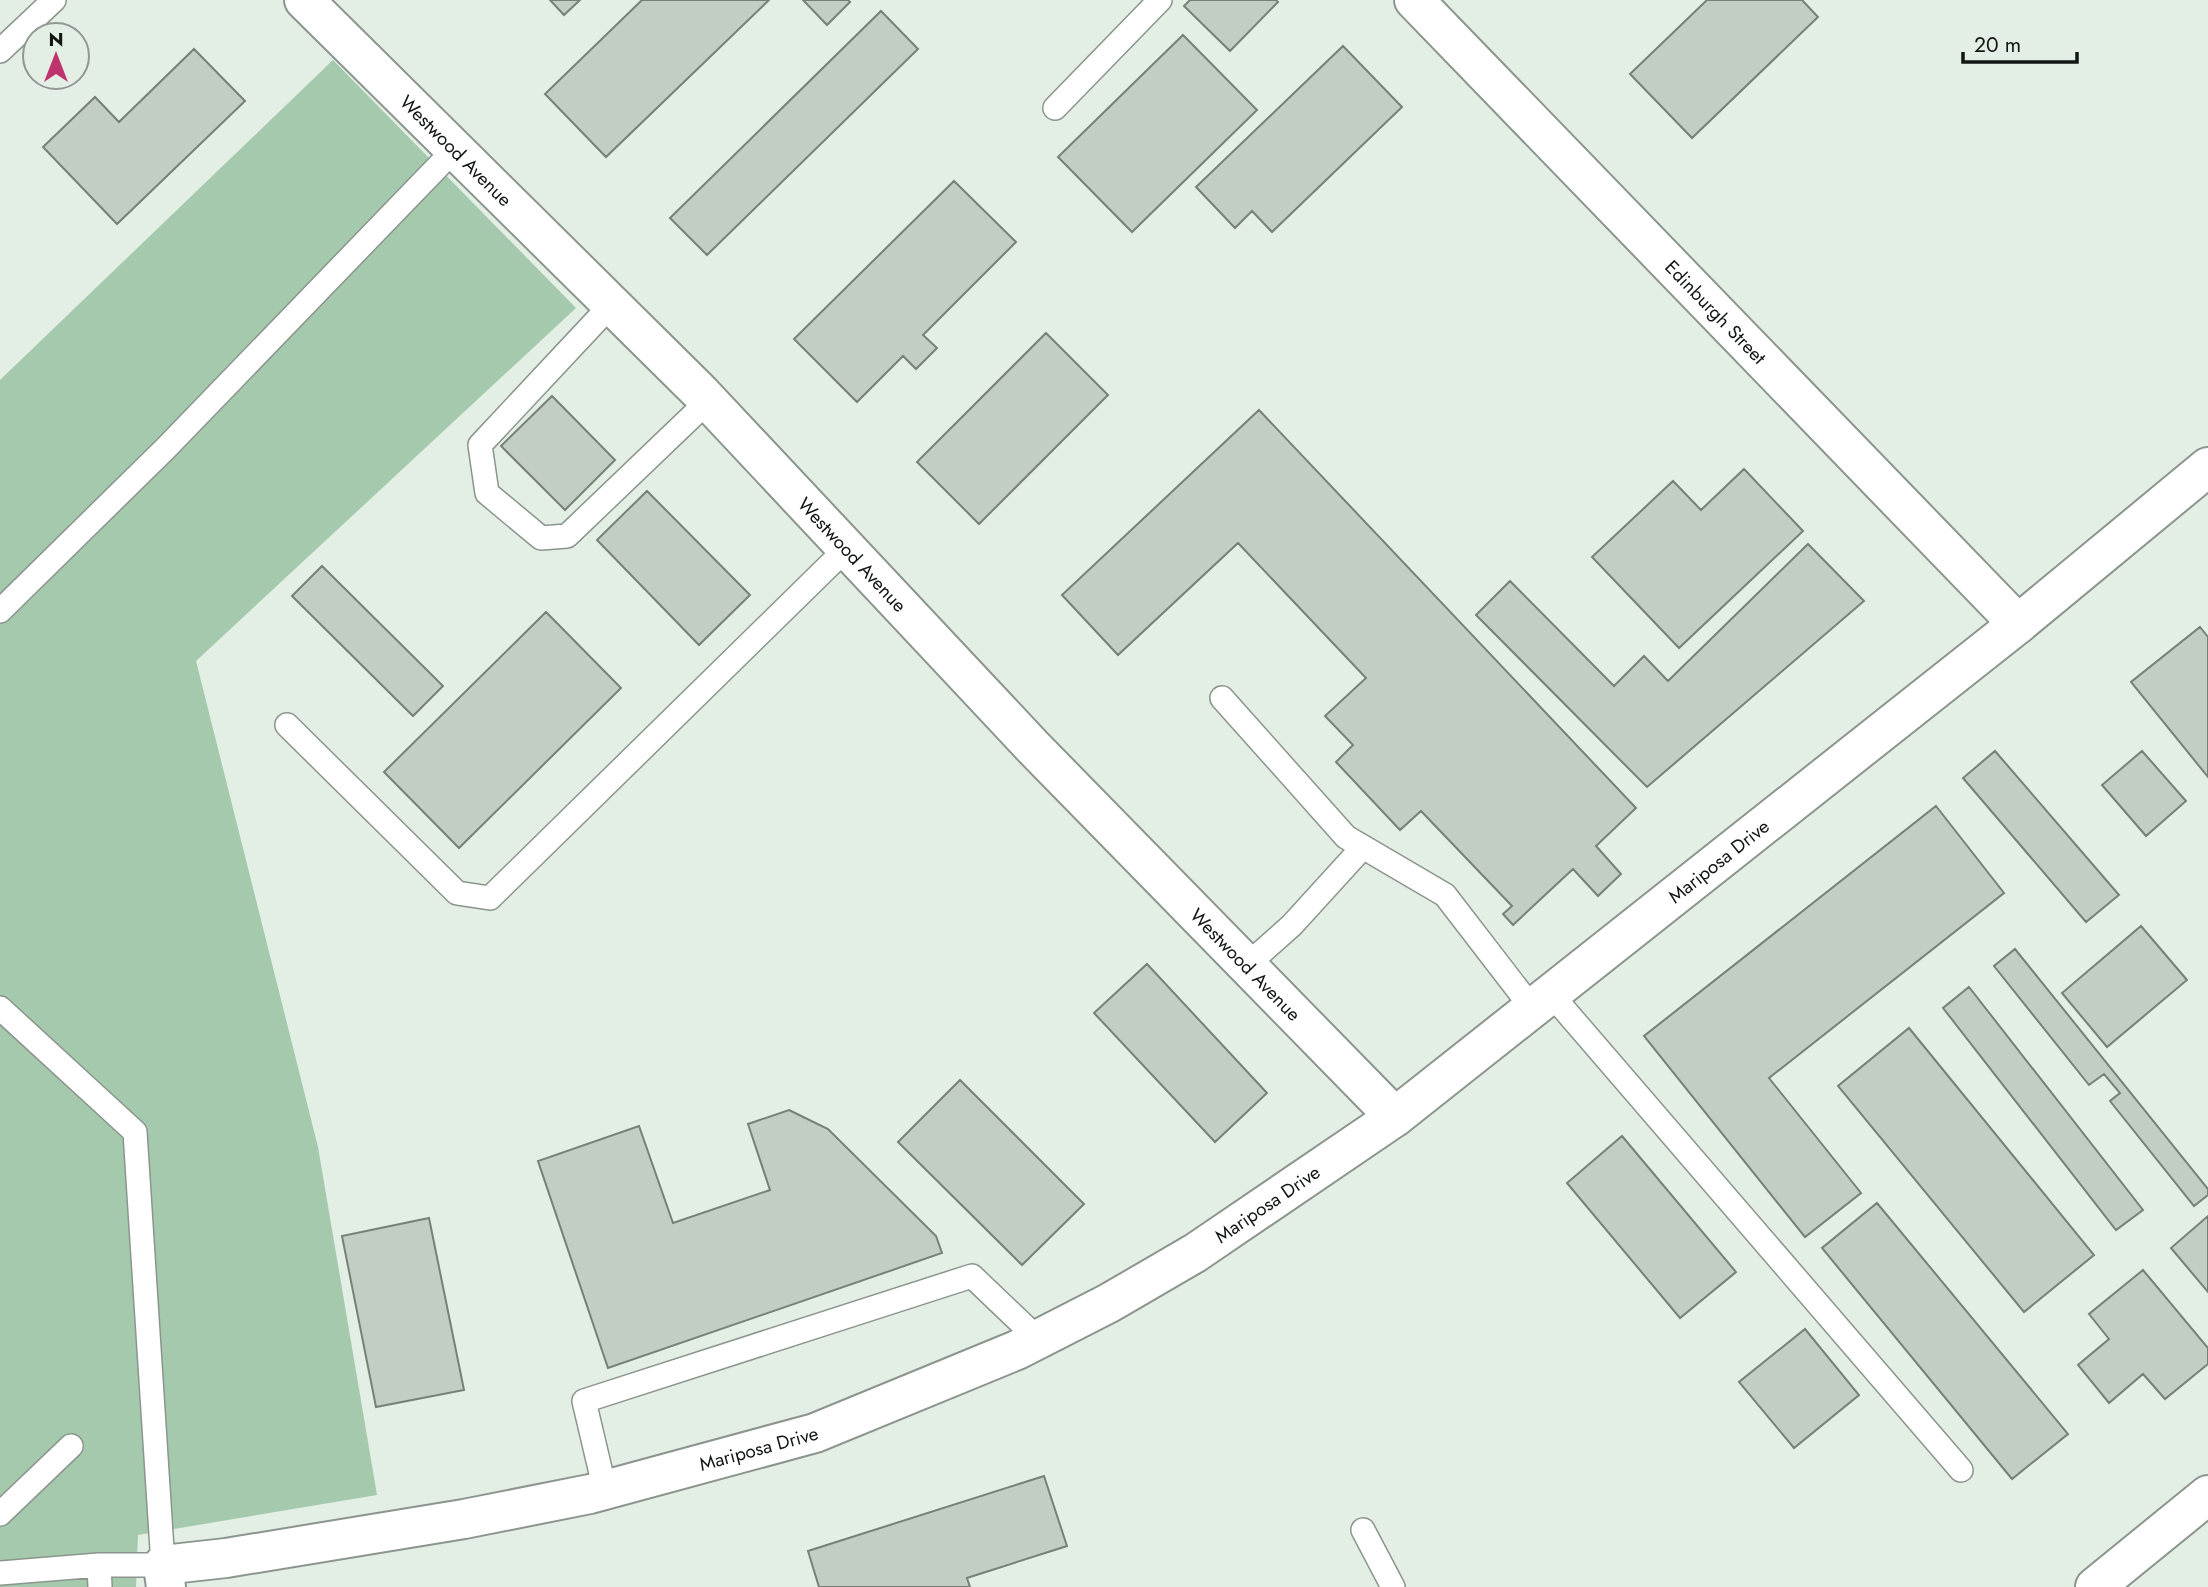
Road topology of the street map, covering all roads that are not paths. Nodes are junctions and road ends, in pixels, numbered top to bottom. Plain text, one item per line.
1 (54, 0) edge
2 (304, 0) edge
3 (1160, 0) edge
4 (1414, 0) edge
5 (0, 51) edge
6 (1055, 108) dead end
7 (454, 150) junction
8 (611, 305) junction
9 (708, 401) junction
10 (2208, 467) edge
11 (847, 548) junction
12 (0, 611) edge
13 (2018, 624) junction
14 (1222, 698) dead end
15 (286, 725) dead end
16 (1363, 847) junction
17 (1247, 965) junction
18 (1542, 1001) junction
19 (0, 1008) edge
20 (1395, 1117) junction
21 (1038, 1339) junction
22 (72, 1446) dead end
23 (1961, 1471) dead end
24 (605, 1490) junction
25 (2208, 1494) edge
26 (0, 1514) edge
27 (1363, 1530) dead end
28 (0, 1573) edge
29 (100, 1576) edge
30 (165, 1576) edge
31 (1393, 1587) edge
32 (2095, 1587) edge

1 - 5 lane
2 - 7 street, Westwood Avenue
3 - 6 lane
4 - 13 street, Edinburgh Street
7 - 8 street, Westwood Avenue
7 - 12 lane
8 - 9 street, Westwood Avenue
8 - 9 lane
9 - 11 street, Westwood Avenue
10 - 13 street, Mariposa Drive
11 - 15 lane
11 - 17 street, Westwood Avenue
13 - 18 street, Mariposa Drive
14 - 16 lane
16 - 17 lane
16 - 18 lane
17 - 20 street, Westwood Avenue
18 - 20 street, Mariposa Drive
18 - 23 lane
19 - 30 lane
20 - 21 street, Mariposa Drive
21 - 24 street, Mariposa Drive
21 - 24 lane
22 - 26 lane
24 - 30 street, Mariposa Drive
25 - 32 street
27 - 31 lane
28 - 29 lane
29 - 30 lane

